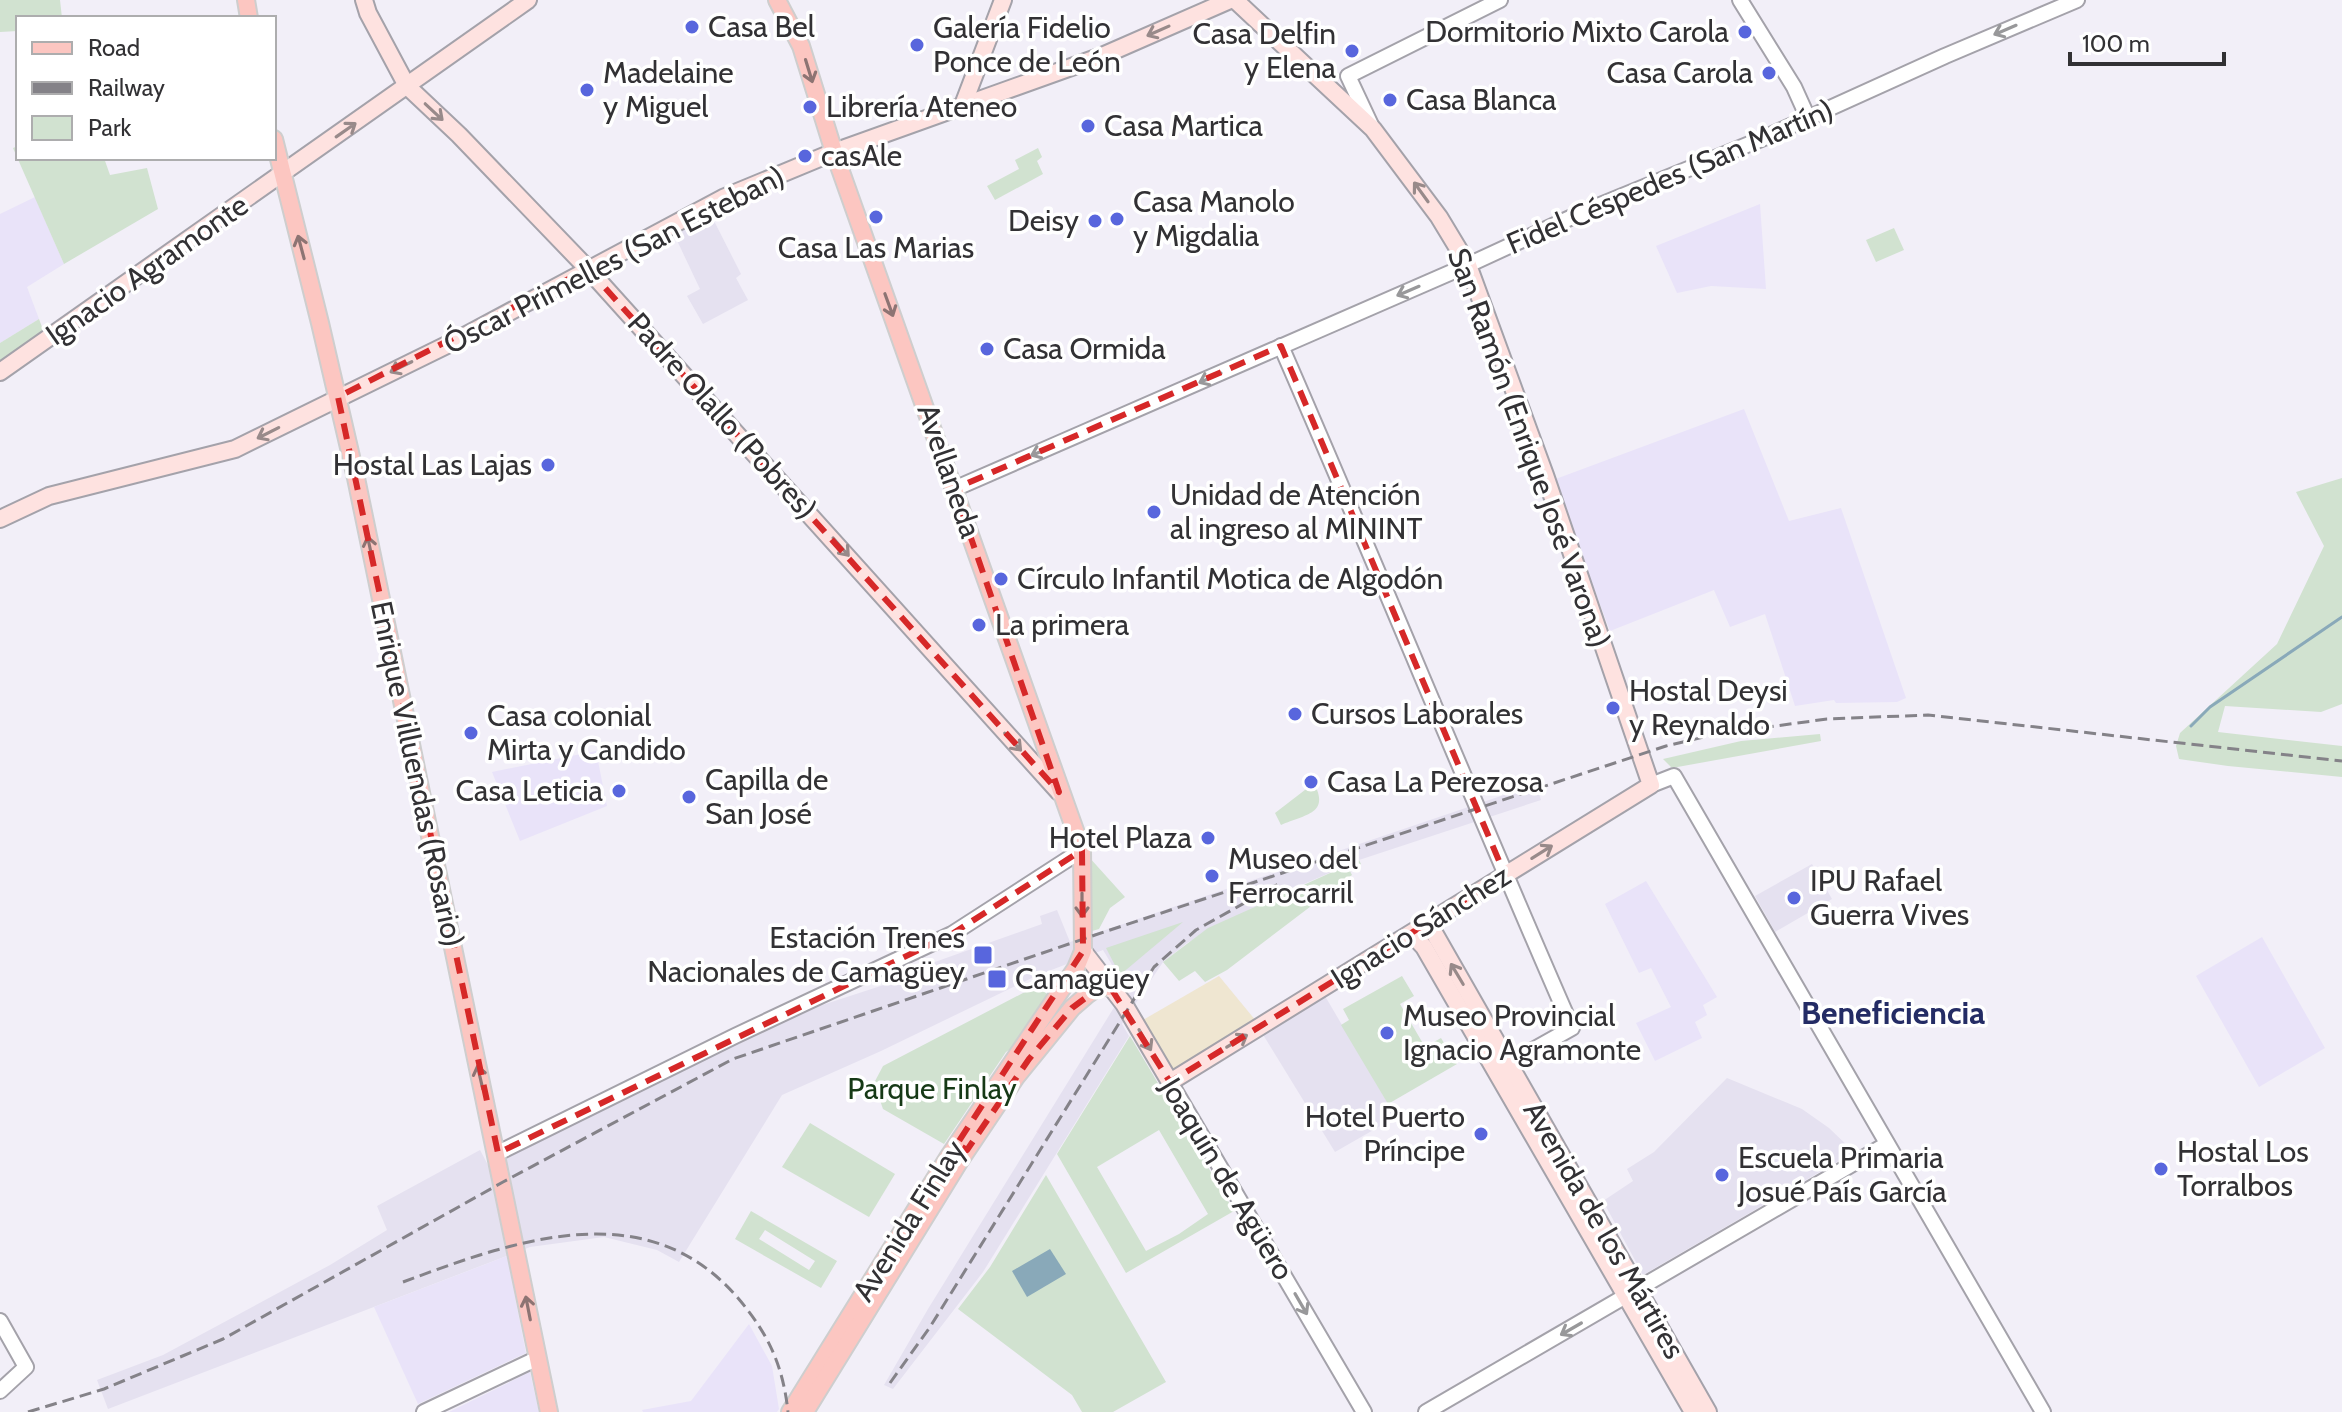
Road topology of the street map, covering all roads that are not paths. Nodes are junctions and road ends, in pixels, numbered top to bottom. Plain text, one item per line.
1 (364, 0) edge
2 (528, 0) edge
3 (777, 0) edge
4 (1003, 0) edge
5 (1233, 0) edge
6 (1500, 0) edge
7 (1740, 0) edge
8 (2077, 0) edge
9 (407, 86) junction
10 (963, 105) junction
11 (1808, 118) junction
12 (1373, 129) junction
13 (276, 148) edge
14 (834, 152) junction
15 (282, 175) junction
16 (1468, 265) junction
17 (588, 269) junction
18 (1281, 346) junction
19 (0, 372) edge
20 (338, 397) junction
21 (954, 489) junction
22 (0, 519) edge
23 (1651, 785) junction
24 (1059, 792) junction
25 (1082, 850) junction
26 (1505, 875) junction
27 (1429, 924) junction
28 (1412, 934) junction
29 (1430, 944) junction
30 (1083, 951) junction
31 (1111, 987) junction
32 (1503, 1067) junction
33 (1170, 1082) junction
34 (1887, 1144) junction
35 (962, 1147) junction
36 (498, 1153) junction
37 (875, 1286) junction
38 (1633, 1294) junction
39 (0, 1321) edge
40 (538, 1358) junction
41 (0, 1391) edge
42 (424, 1412) edge
43 (549, 1412) edge
44 (790, 1412) edge
45 (805, 1412) edge
46 (1364, 1412) edge
47 (1426, 1412) edge
48 (1693, 1412) edge
49 (1708, 1412) edge
50 (2043, 1412) edge

1 - 9 main road, Padre Olallo (Pobres)
2 - 9 main road, Ignacio Agramonte
3 -> 14 main road, Avellaneda
4 - 10 main road
5 -> 10 main road, Óscar Primelles (San Esteban)
5 - 12 main road, San Ramón (Enrique José Varona)
6 - 12 street
7 - 11 street
8 -> 11 street, Fidel Céspedes (San Martín)
15 -> 9 main road, Ignacio Agramonte
9 -> 17 main road, Padre Olallo (Pobres)
10 - 14 main road, Óscar Primelles (San Esteban)
11 - 16 street, Fidel Céspedes (San Martín)
16 -> 12 main road, San Ramón (Enrique José Varona)
13 - 15 main road, Enrique Villuendas (Rosario)
14 - 17 main road, Óscar Primelles (San Esteban)
14 -> 21 main road, Avellaneda
15 - 19 main road, Ignacio Agramonte
20 -> 15 main road, Enrique Villuendas (Rosario)
16 -> 18 street, Fidel Céspedes (San Martín)
16 - 23 main road, San Ramón (Enrique José Varona)
17 -> 20 main road, Óscar Primelles (San Esteban)
17 -> 24 main road, Padre Olallo (Pobres)
18 -> 21 street, Fidel Céspedes (San Martín)
18 - 26 street
20 -> 22 main road, Óscar Primelles (San Esteban)
36 -> 20 main road, Enrique Villuendas (Rosario)
21 - 24 main road, Avellaneda
26 -> 23 main road, Ignacio Sánchez
23 - 34 street, Ignacio Sánchez
24 - 25 main road, Avellaneda
25 -> 30 main road, Avellaneda
25 - 36 street
26 - 27 main road, Ignacio Sánchez
26 - 32 street
27 - 28 main road, Ignacio Sánchez
27 - 29 main road, Avenida de los Mártires
28 - 29 main road, Avenida de los Mártires
33 -> 28 main road, Ignacio Sánchez
29 - 32 main road, Avenida de los Mártires
30 - 31 main road, Joaquín de Agüero
30 - 35 main road, Avenida Finlay
31 -> 33 main road, Joaquín de Agüero
31 - 35 main road, Avenida Finlay
32 - 38 main road, Avenida de los Mártires
33 -> 46 street, Joaquín de Agüero
34 - 38 street
34 - 50 street
35 - 37 main road, Avenida Finlay
40 -> 36 main road, Enrique Villuendas (Rosario)
37 - 44 main road, Avenida Finlay
37 - 45 main road, Avenida Finlay
38 -> 47 street
38 - 48 main road, Avenida de los Mártires
38 - 49 main road, Avenida de los Mártires
39 - 41 street
40 - 42 street
40 - 43 main road, Enrique Villuendas (Rosario)

